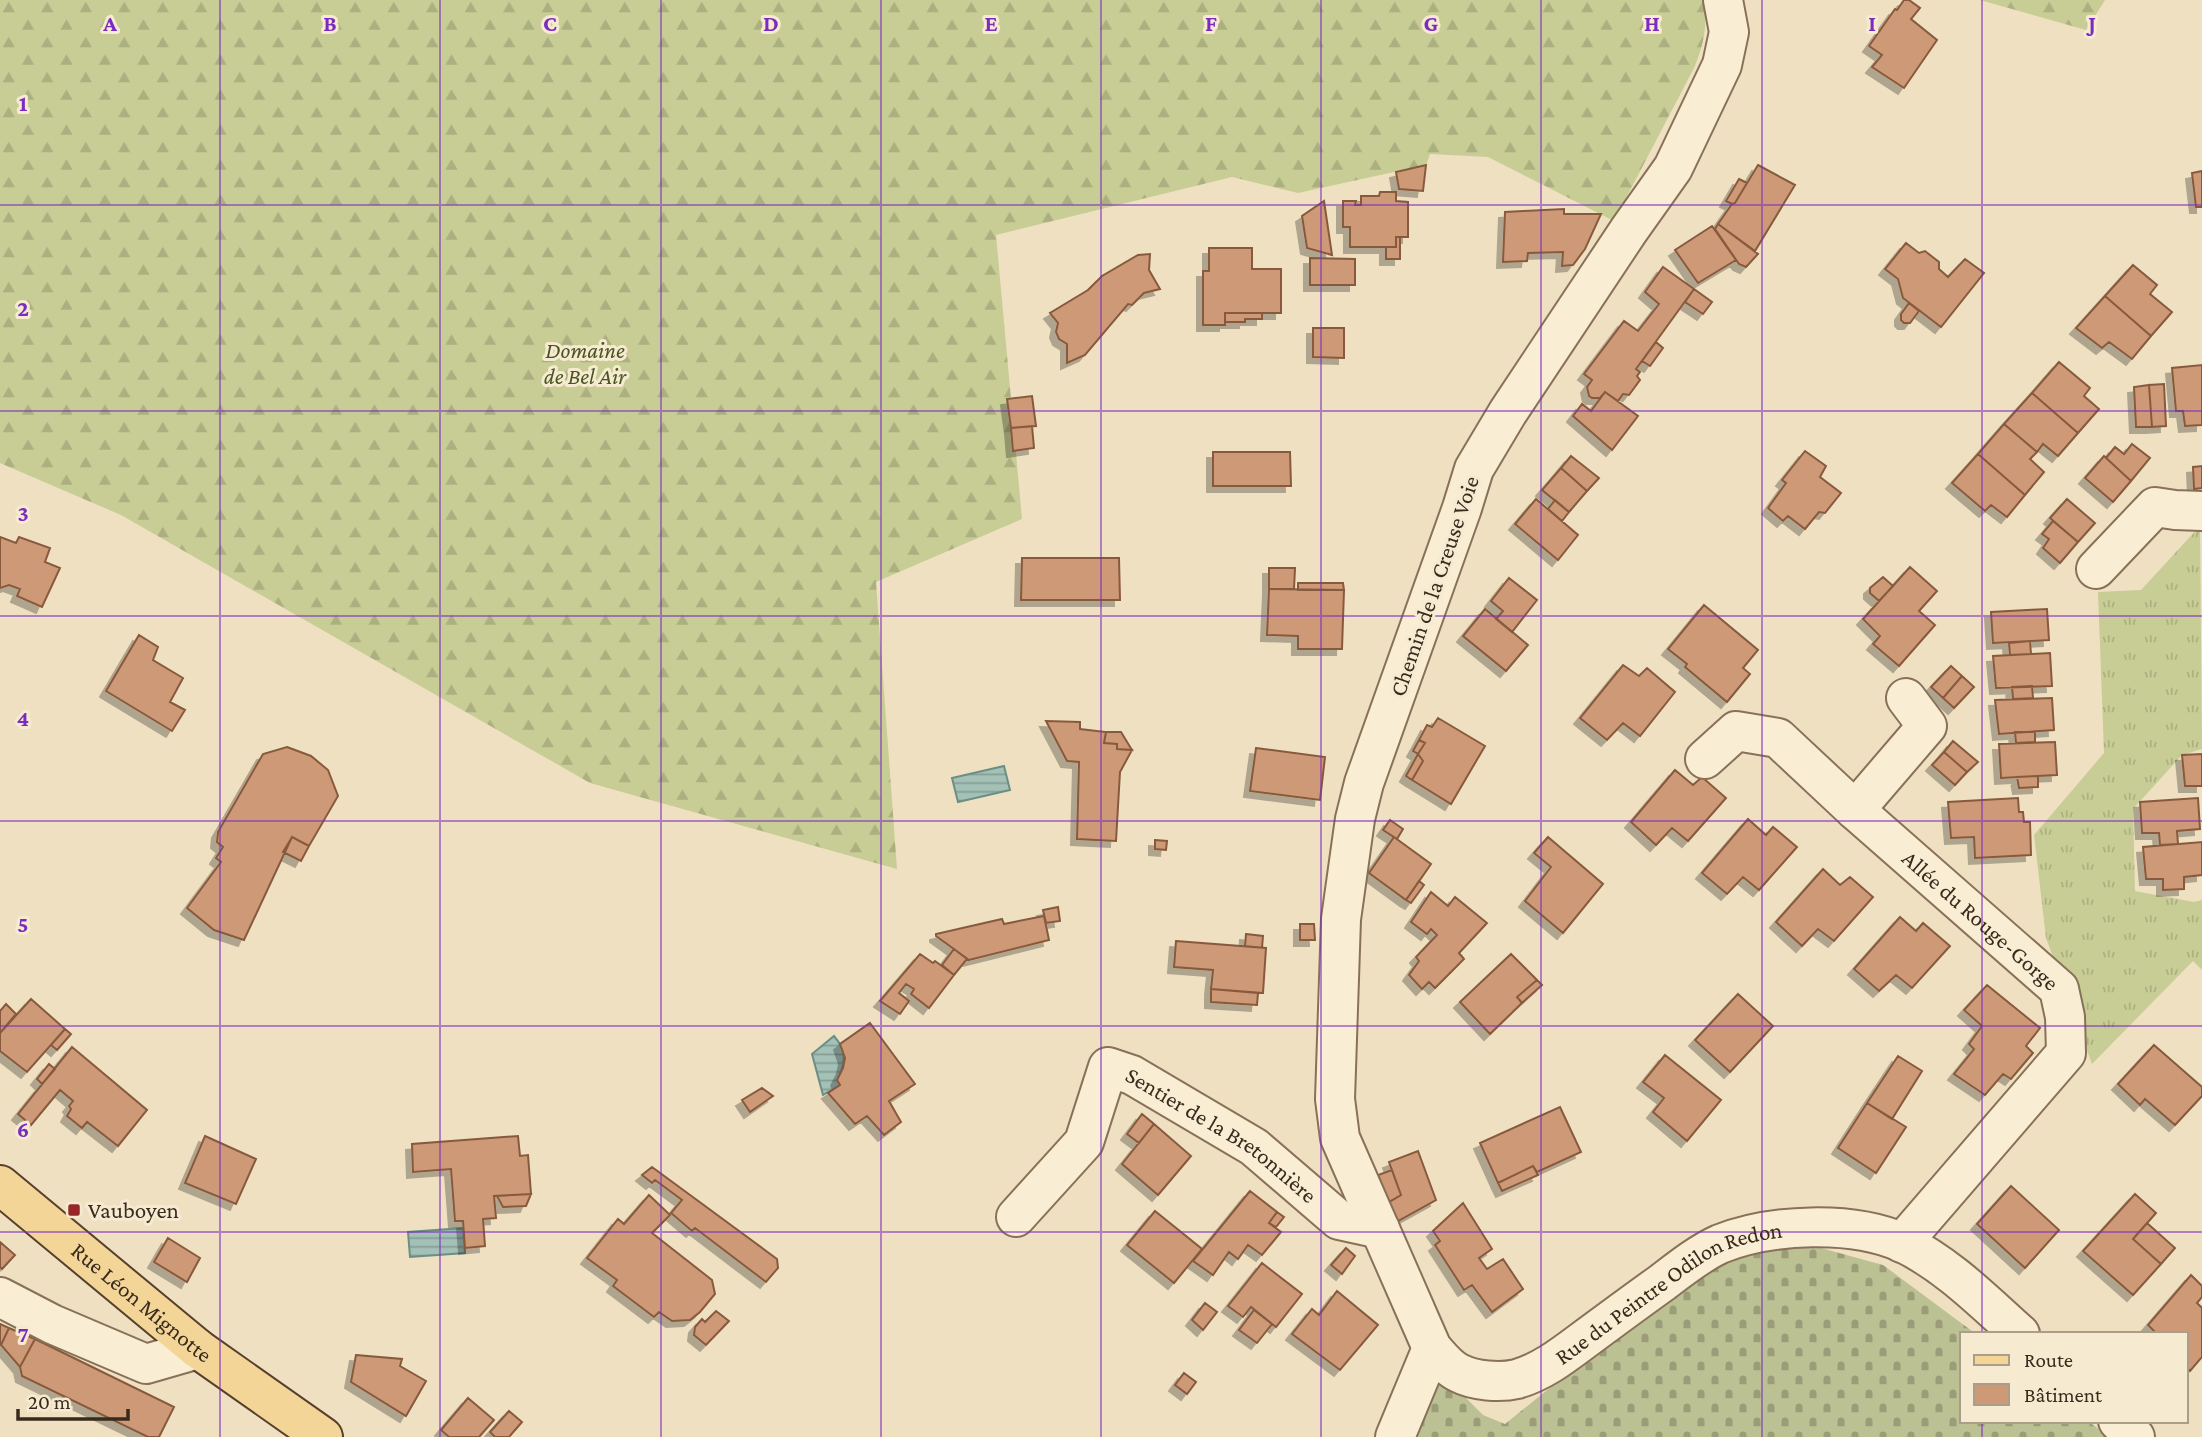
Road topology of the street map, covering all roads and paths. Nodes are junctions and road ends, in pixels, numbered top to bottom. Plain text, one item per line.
1 (1723, 0) edge
2 (2202, 511) edge
3 (2096, 569) dead end
4 (1906, 698) dead end
5 (1705, 759) dead end
6 (1855, 810) junction
7 (0, 1185) edge
8 (1016, 1217) dead end
9 (1380, 1229) junction
10 (1902, 1243) junction
11 (0, 1297) edge
12 (2018, 1332) edge
13 (1432, 1348) junction
14 (198, 1349) junction
15 (2120, 1423) edge
16 (323, 1437) edge
17 (1395, 1437) edge
18 (2135, 1437) edge

1 - 9 street, Chemin de la Creuse Voie
2 - 3 street
4 - 6 street
5 - 6 street, Allée du Rouge-Gorge
6 - 10 street, Allée du Rouge-Gorge
7 - 14 main road, Rue Léon Mignotte
8 - 9 street, Sentier de la Bretonnière
9 - 13 street, Rue du Peintre Odilon Redon
10 - 12 street, Rue du Peintre Odilon Redon
10 - 13 street, Rue du Peintre Odilon Redon
11 - 14 street
13 - 17 street
14 - 16 main road, Rue Léon Mignotte
15 - 18 street

